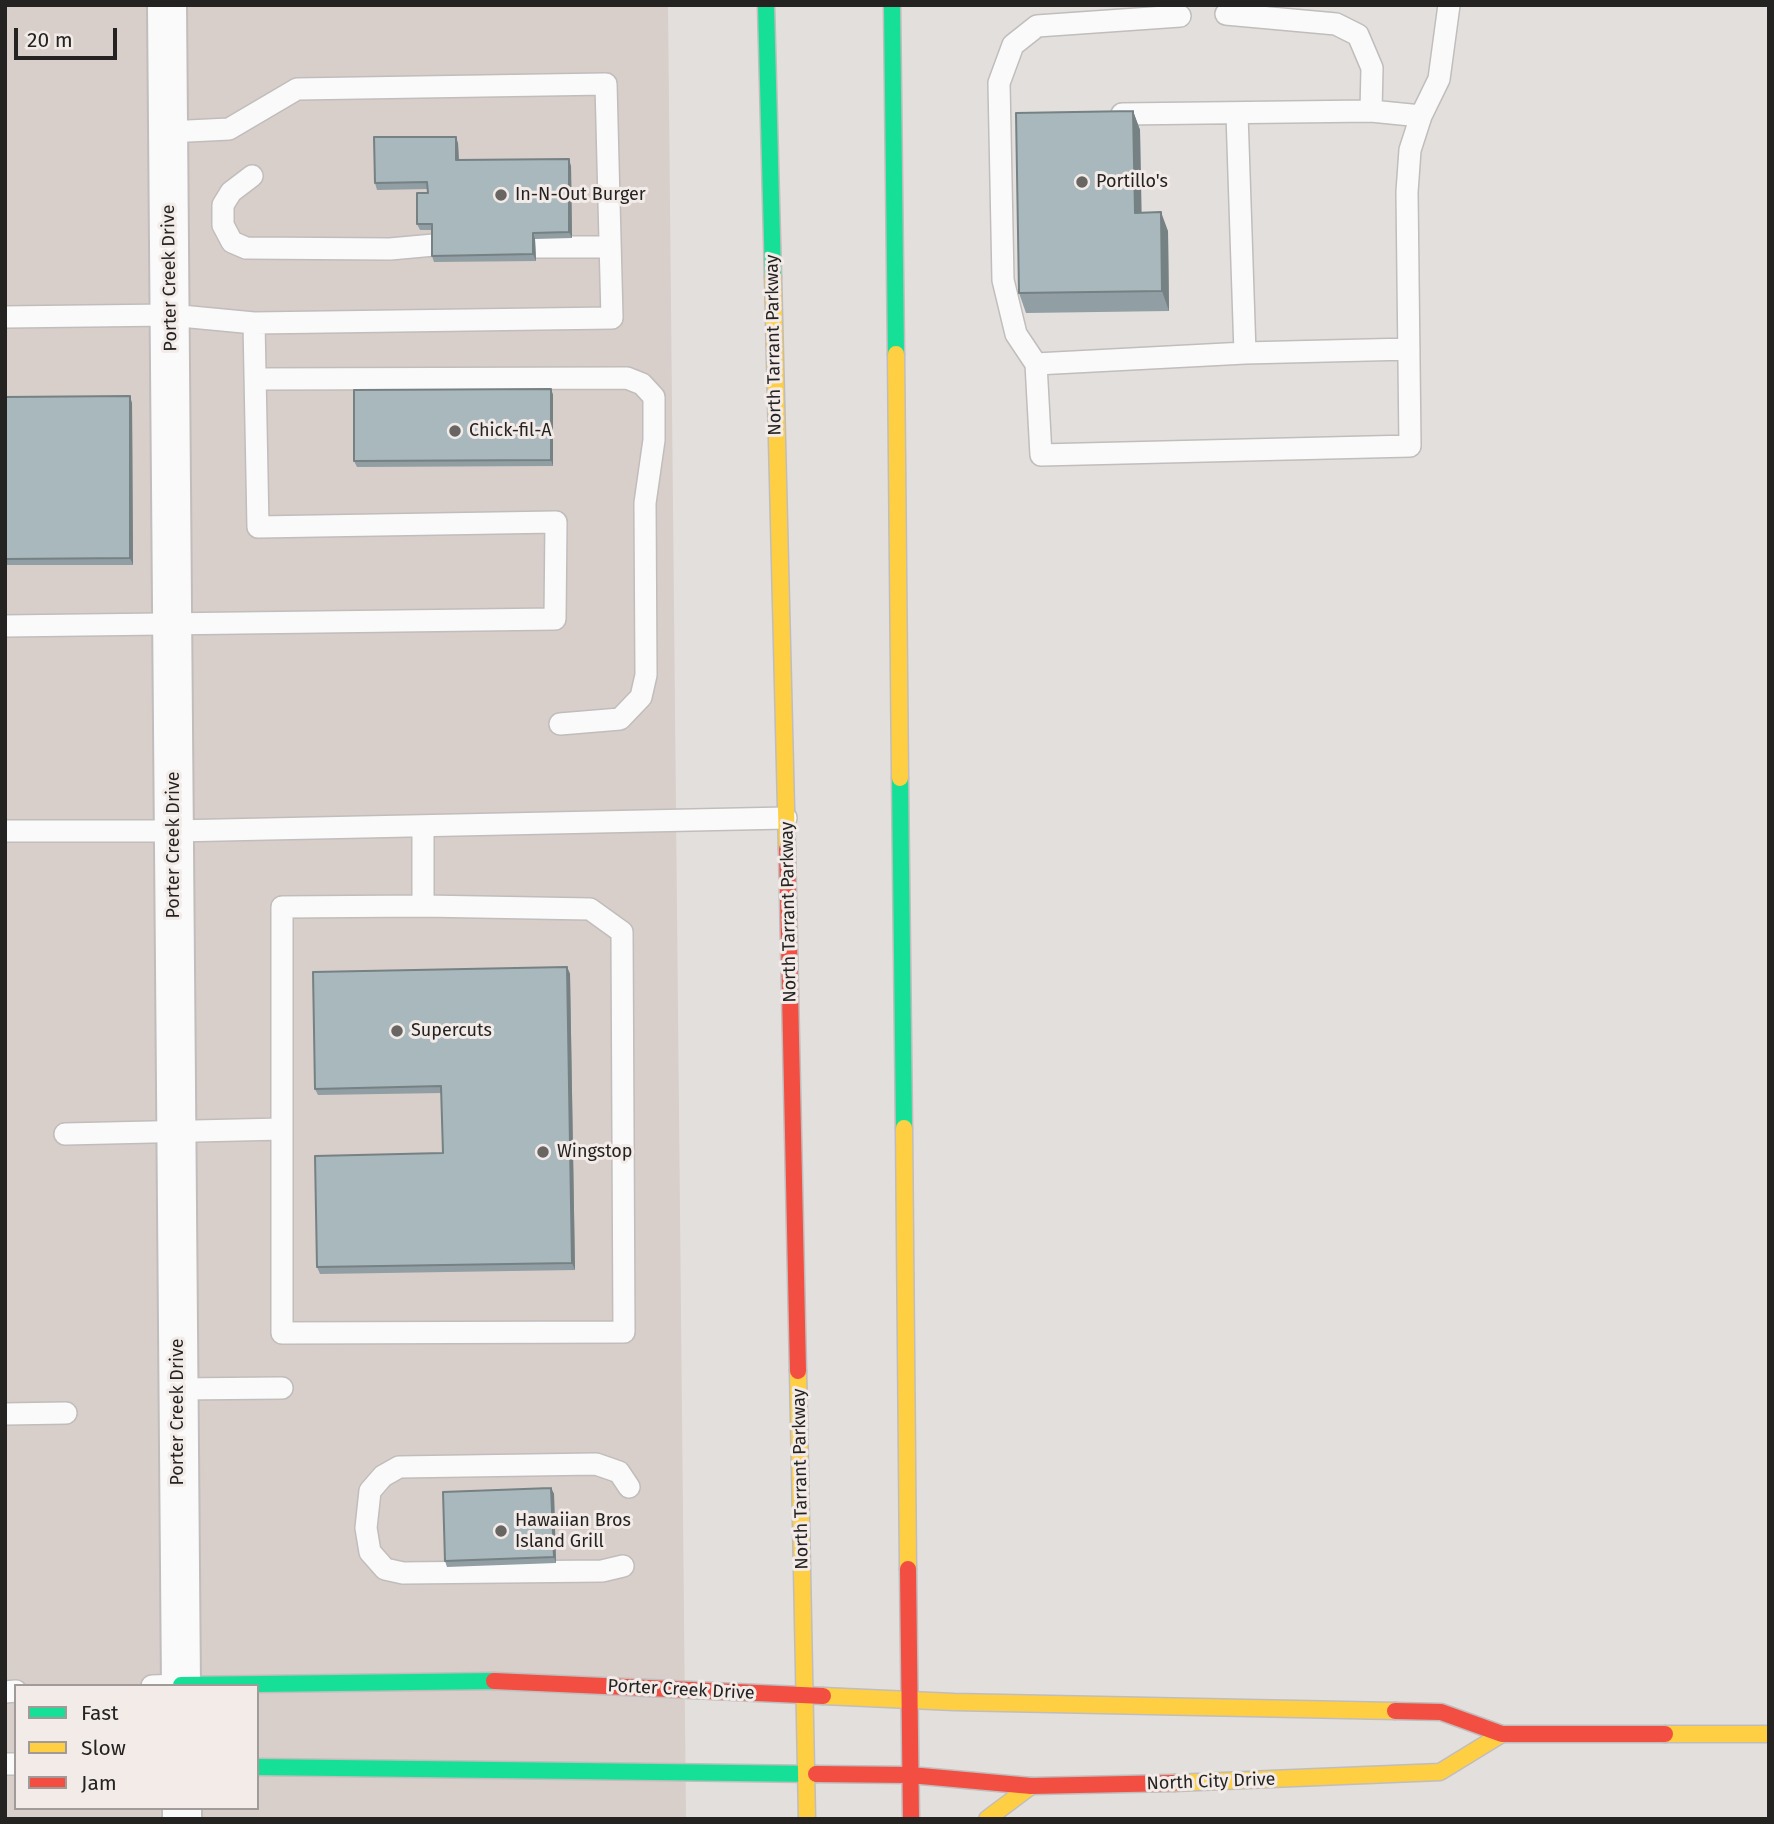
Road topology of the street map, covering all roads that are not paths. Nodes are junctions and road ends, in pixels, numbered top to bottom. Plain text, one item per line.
1 (167, 5) edge
2 (766, 5) edge
3 (892, 5) edge
4 (1449, 5) edge
5 (1226, 14) dead end
6 (1180, 16) dead end
7 (1371, 111) junction
8 (1122, 114) edge
9 (1237, 114) junction
10 (1421, 116) junction
11 (168, 132) junction
12 (252, 176) dead end
13 (434, 245) edge
14 (536, 247) edge
15 (610, 247) junction
16 (170, 316) junction
17 (5, 317) edge
18 (254, 323) junction
19 (1409, 349) junction
20 (1245, 353) junction
21 (1036, 363) junction
22 (255, 379) junction
23 (172, 622) junction
24 (5, 626) edge
25 (560, 724) dead end
26 (786, 818) junction
27 (423, 826) junction
28 (5, 831) edge
29 (174, 831) junction
30 (423, 906) junction
31 (282, 1129) junction
32 (65, 1134) dead end
33 (176, 1134) junction
34 (282, 1388) dead end
35 (178, 1389) junction
36 (66, 1413) dead end
37 (5, 1414) edge
38 (629, 1487) dead end
39 (623, 1566) dead end
40 (171, 1684) edge
41 (246, 1684) edge
42 (803, 1697) junction
43 (909, 1700) junction
44 (1502, 1734) junction
45 (1769, 1734) edge
46 (259, 1767) edge
47 (806, 1775) junction
48 (909, 1775) junction
49 (1031, 1786) junction
50 (807, 1819) edge
51 (911, 1819) edge
52 (987, 1819) edge

1 - 11 street, Porter Creek Drive
2 - 26 main road, North Tarrant Parkway
3 - 43 main road
4 - 10 lane
5 - 7 lane
6 - 21 lane
7 - 9 lane
7 - 10 lane
8 - 9 lane
9 - 20 lane
10 - 19 lane
11 - 15 lane
11 - 16 street, Porter Creek Drive
12 - 13 lane
14 - 15 lane
15 - 18 lane
16 - 17 lane
16 - 18 lane
16 - 23 street, Porter Creek Drive
18 - 22 lane
19 - 20 lane
19 - 21 lane
20 - 21 lane
22 - 23 lane
22 - 25 lane
23 - 24 lane
23 - 29 street, Porter Creek Drive
26 - 27 lane
26 - 42 main road, North Tarrant Parkway
27 - 29 lane
27 - 30 lane
28 - 29 lane
29 - 33 street, Porter Creek Drive
30 - 31 lane
30 - 31 lane
31 - 33 lane
32 - 33 lane
33 - 35 street, Porter Creek Drive
34 - 35 lane
35 - 40 street, Porter Creek Drive
36 - 37 lane
38 - 39 lane
41 - 42 main road, Porter Creek Drive
42 - 43 main road, Porter Creek Drive
42 - 47 main road, North Tarrant Parkway
43 - 44 main road
43 - 48 main road
44 - 45 main road
44 - 49 main road, North City Drive
46 - 47 main road
47 - 48 main road, North City Drive
47 - 50 main road, North Tarrant Parkway
48 - 49 main road, North City Drive
48 - 51 main road
49 - 52 main road

